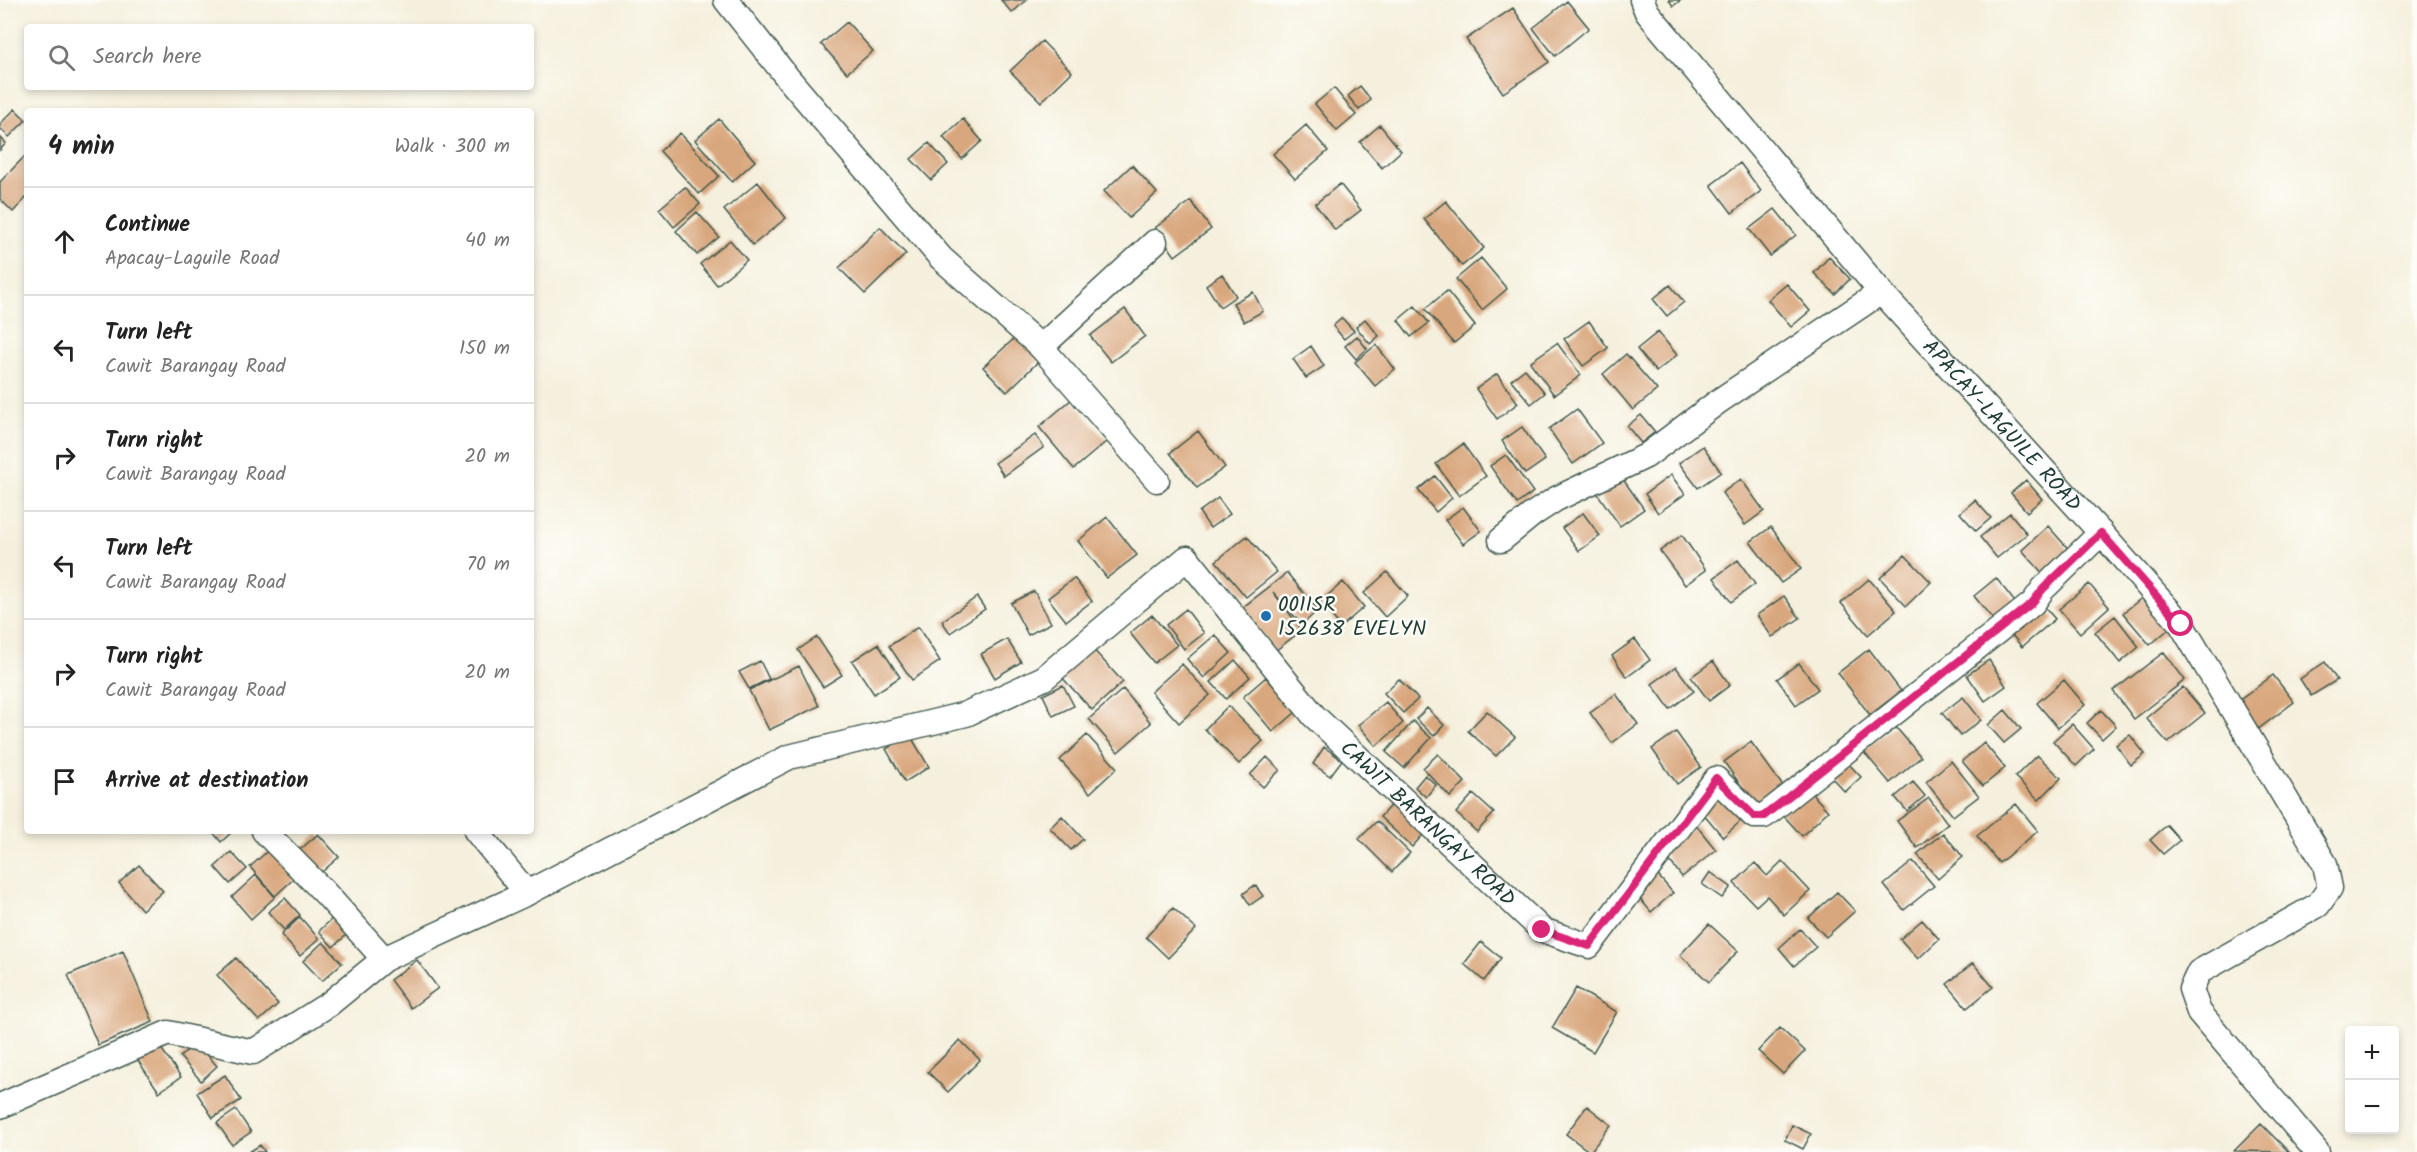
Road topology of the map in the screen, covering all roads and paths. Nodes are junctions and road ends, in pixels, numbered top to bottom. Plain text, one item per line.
1 (726, 0) edge
2 (1642, 0) edge
3 (1155, 242) dead end
4 (1881, 292) junction
5 (1041, 347) junction
6 (1157, 480) dead end
7 (2101, 533) junction
8 (1501, 540) dead end
9 (267, 834) edge
10 (478, 834) edge
11 (527, 893) junction
12 (384, 959) junction
13 (0, 1106) edge
14 (2317, 1152) edge

1 - 5 street
2 - 4 street, APACAY-LAGUILE ROAD
3 - 5 street
4 - 7 street, APACAY-LAGUILE ROAD
4 - 8 street
5 - 6 street
7 - 11 street, CAWIT BARANGAY ROAD
7 - 14 street, APACAY-LAGUILE ROAD
9 - 12 street
10 - 11 street
11 - 12 street
12 - 13 street

